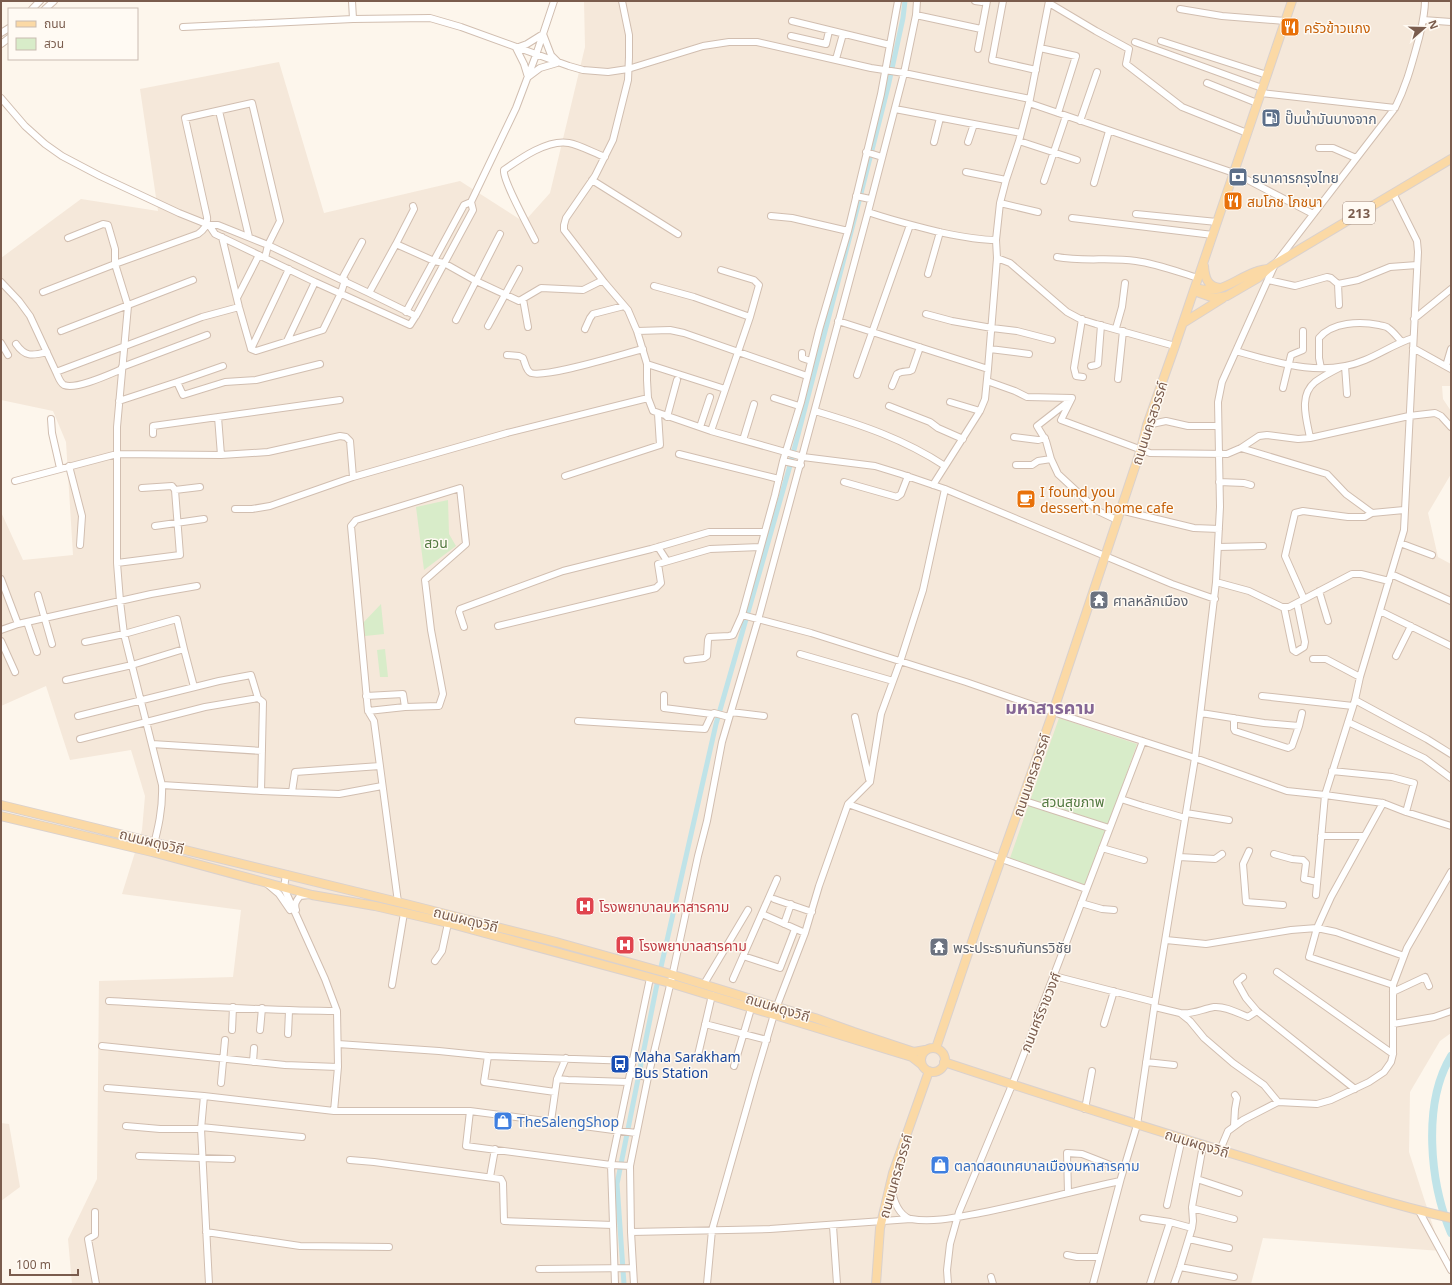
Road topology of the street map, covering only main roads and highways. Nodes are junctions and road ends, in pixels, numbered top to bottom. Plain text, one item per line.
1 (1292, 1) edge
2 (1451, 159) edge
3 (1203, 264) junction
4 (1271, 266) junction
5 (1222, 288) junction
6 (1195, 289) junction
7 (1227, 296) junction
8 (1183, 323) junction
9 (1, 805) edge
10 (1, 816) edge
11 (398, 902) junction
12 (400, 912) junction
13 (669, 978) junction
14 (775, 1011) junction
15 (936, 1048) junction
16 (925, 1050) junction
17 (944, 1062) junction
18 (921, 1064) junction
19 (929, 1071) junction
20 (1451, 1218) edge
21 (876, 1284) edge

1 - 3 main road, ถนนนครสวรรค์
2 - 4 main road, 213
3 - 5 main road
3 - 6 main road, ถนนนครสวรรค์
4 - 5 main road, 213
4 - 7 main road, 213
5 - 6 main road, 213
6 - 7 main road
6 - 8 main road, ถนนนครสวรรค์
7 - 8 main road
8 - 15 main road, ถนนนครสวรรค์
9 - 11 main road, ถนนผดุงวิถี
10 - 12 main road, ถนนผดุงวิถี
11 - 12 main road
11 - 13 main road, ถนนผดุงวิถี
12 - 13 main road, ถนนผดุงวิถี
13 - 14 main road, ถนนผดุงวิถี
13 - 14 main road, ถนนผดุงวิถี
14 - 16 main road, ถนนผดุงวิถี
14 - 18 main road, ถนนผดุงวิถี
15 - 16 main road
15 - 17 main road
16 - 18 main road
17 - 19 main road
17 - 20 main road, ถนนผดุงวิถี
18 - 19 main road
19 - 21 main road, ถนนนครสวรรค์

